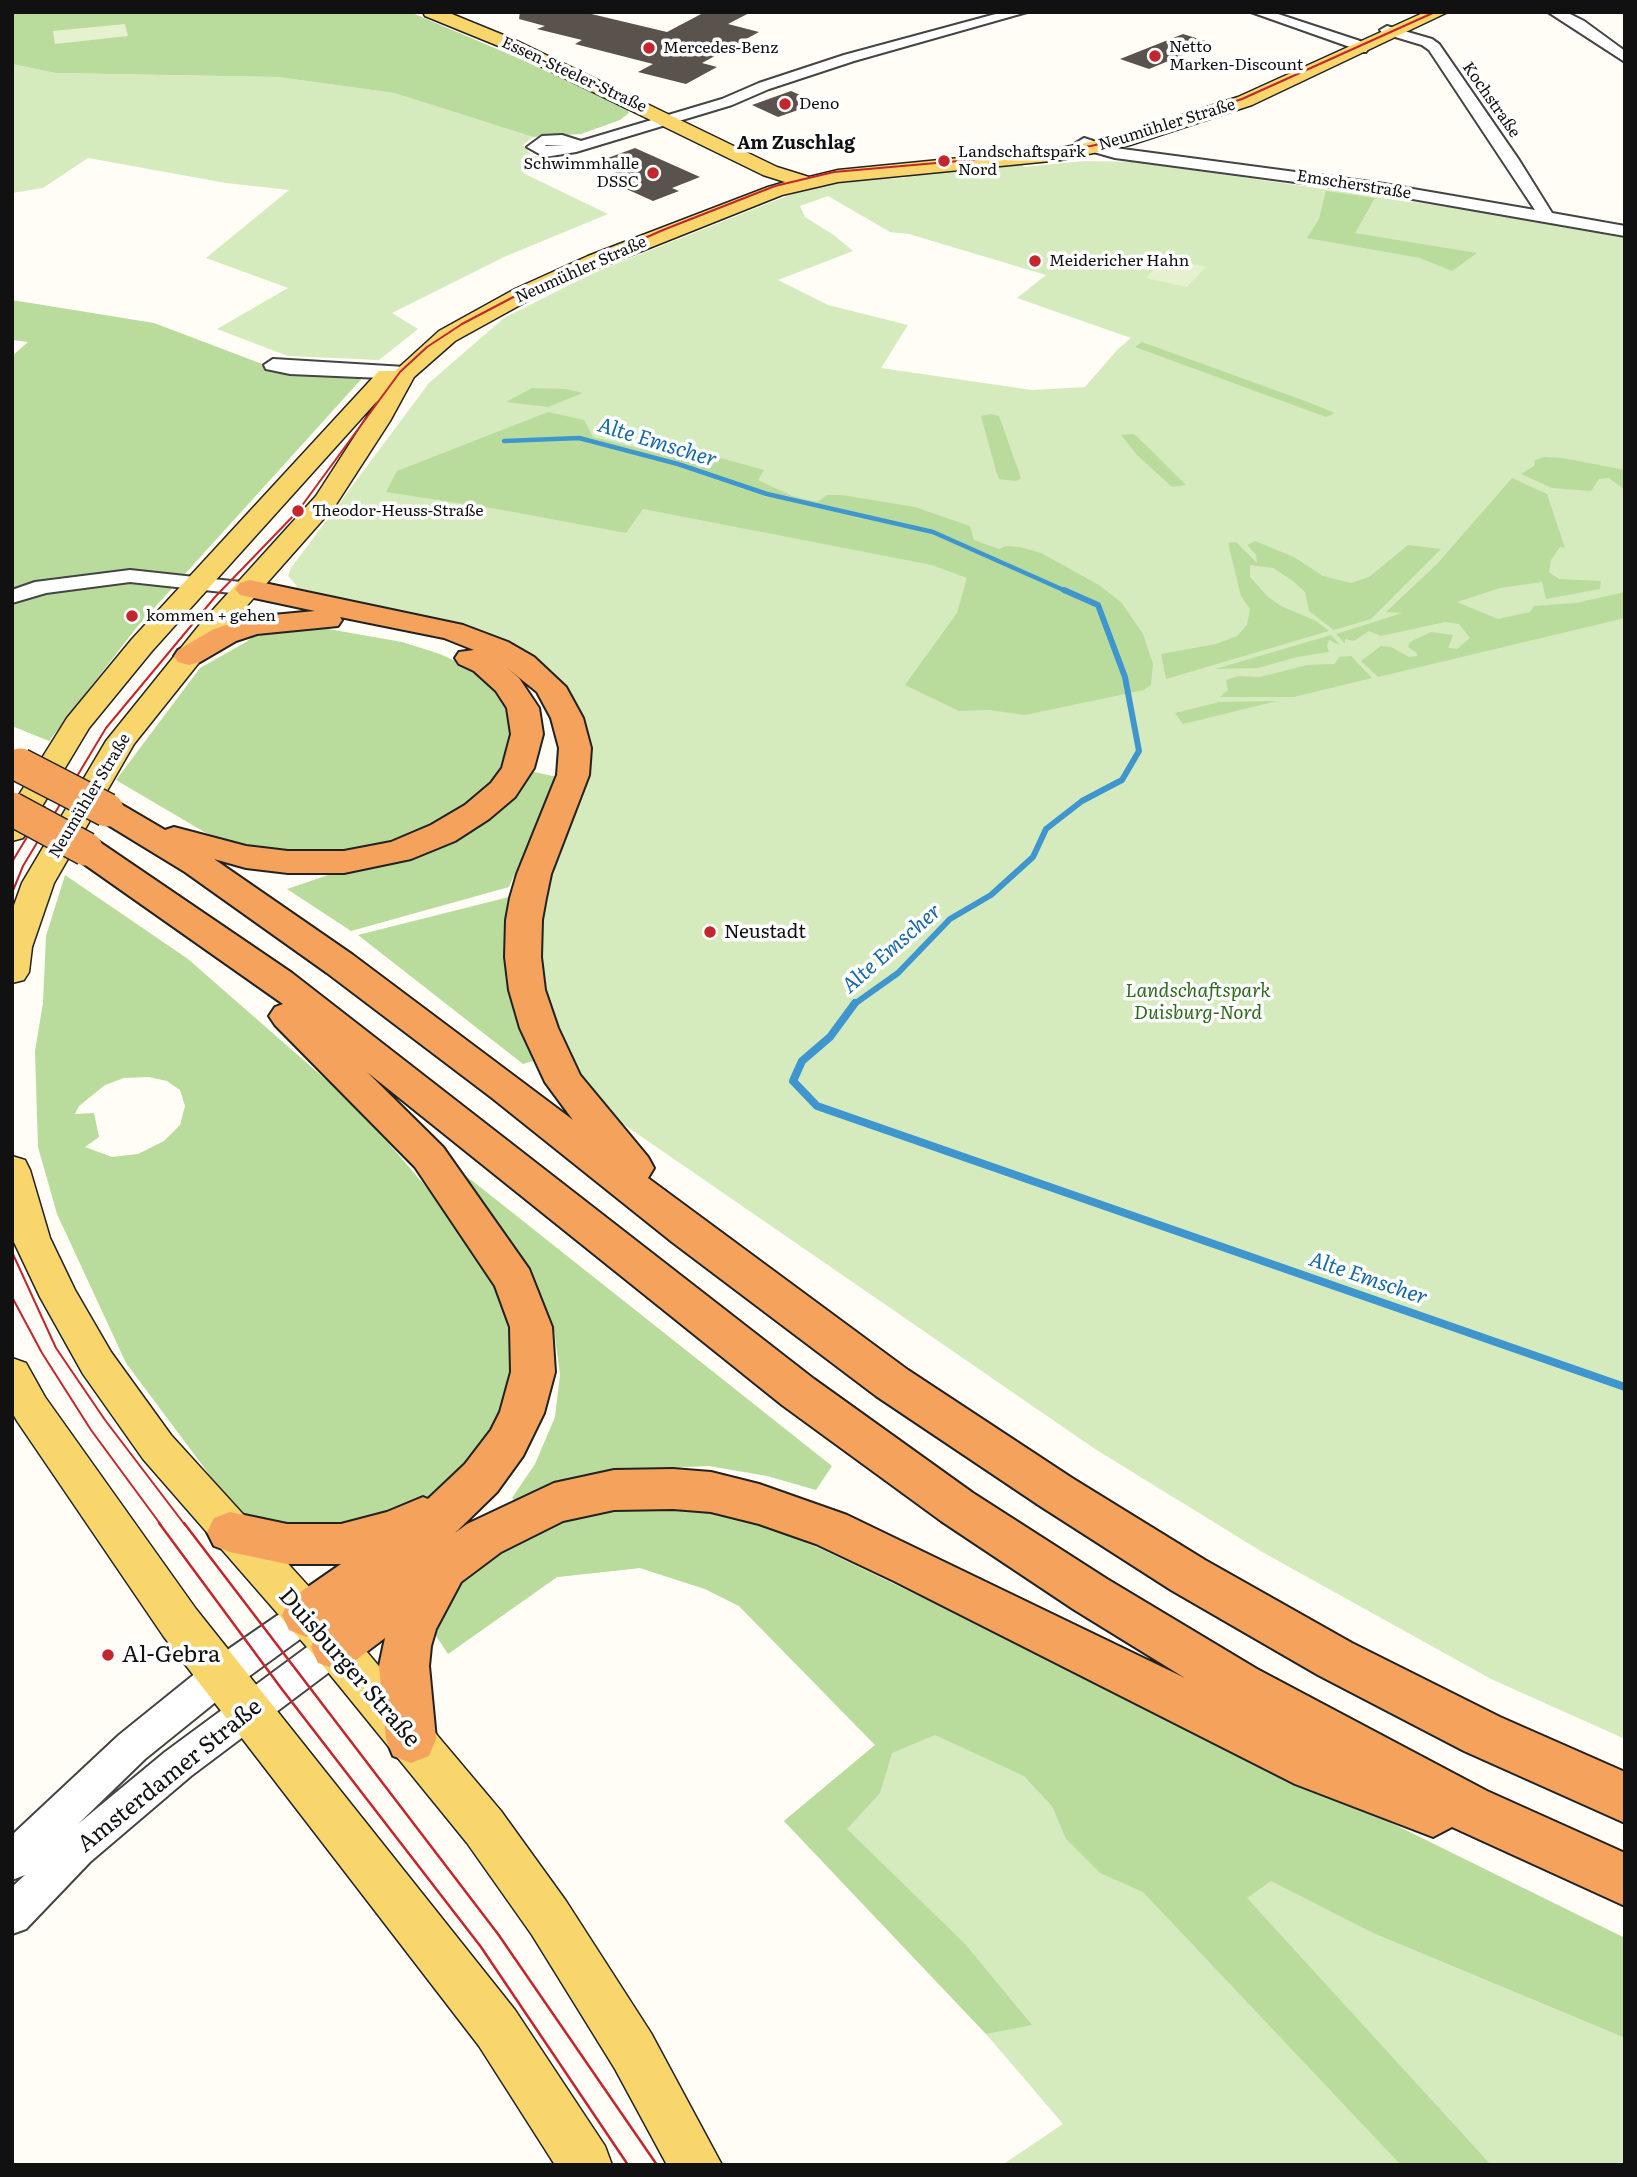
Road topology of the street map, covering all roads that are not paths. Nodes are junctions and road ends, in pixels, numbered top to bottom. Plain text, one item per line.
1 (431, 12) edge
2 (1020, 12) edge
3 (1258, 12) edge
4 (1424, 12) edge
5 (1440, 12) edge
6 (1555, 12) edge
7 (1392, 31) junction
8 (1354, 47) junction
9 (1625, 58) edge
10 (664, 118) junction
11 (571, 145) dead end
12 (1090, 145) junction
13 (759, 161) junction
14 (828, 165) junction
15 (794, 178) junction
16 (752, 190) junction
17 (1544, 217) junction
18 (1625, 231) edge
19 (273, 365) dead end
20 (398, 372) junction
21 (194, 587) junction
22 (244, 595) junction
23 (12, 598) edge
24 (327, 620) junction
25 (189, 656) junction
26 (16, 764) edge
27 (12, 809) edge
28 (138, 829) junction
29 (12, 831) edge
30 (14, 960) edge
31 (269, 985) junction
32 (12, 1170) edge
33 (687, 1231) junction
34 (12, 1374) edge
35 (454, 1503) junction
36 (230, 1532) junction
37 (448, 1563) junction
38 (321, 1631) junction
39 (234, 1694) junction
40 (411, 1739) junction
41 (1625, 1798) edge
42 (12, 1861) edge
43 (1625, 1882) edge
44 (12, 1915) edge
45 (586, 2165) edge
46 (696, 2165) edge

1 - 10 main road, Essen-Steeler-Straße
2 - 10 street
3 - 8 street
4 - 7 main road, Neumühler Straße
5 - 7 main road, Neumühler Straße
6 - 9 street
7 - 8 main road, Neumühler Straße
7 - 17 street, Kochstraße
8 - 12 main road, Neumühler Straße
10 - 11 street
10 - 13 main road, Essen-Steeler-Straße
12 - 14 main road, Neumühler Straße
12 - 15 main road, Neumühler Straße
12 - 17 street, Emscherstraße
13 - 14 main road
13 - 15 main road, Essen-Steeler-Straße
13 - 16 main road
14 - 15 main road, Neumühler Straße
15 - 16 main road, Neumühler Straße
15 - 20 main road, Neumühler Straße
16 - 20 main road, Neumühler Straße
17 - 18 street, Emscherstraße
19 - 20 street
20 - 21 main road, Neumühler Straße
20 - 22 main road, Neumühler Straße
21 - 22 street
21 - 23 street
21 - 29 main road, Neumühler Straße
22 - 24 highway
22 - 25 main road, Neumühler Straße
22 - 33 highway
24 - 25 highway
24 - 28 highway
25 - 30 main road, Neumühler Straße
26 - 28 highway, bridge
27 - 31 highway, bridge
28 - 33 highway
31 - 35 highway
31 - 43 highway
32 - 36 main road, Duisburger Straße
33 - 41 highway
34 - 39 main road
35 - 36 highway
35 - 38 highway
36 - 38 main road, Duisburger Straße
37 - 38 highway
37 - 40 highway
37 - 43 highway
38 - 39 street, Amsterdamer Straße
38 - 40 main road, Duisburger Straße
39 - 42 street, Amsterdamer Straße
39 - 44 street, Amsterdamer Straße
39 - 45 main road
40 - 46 main road, Duisburger Straße

